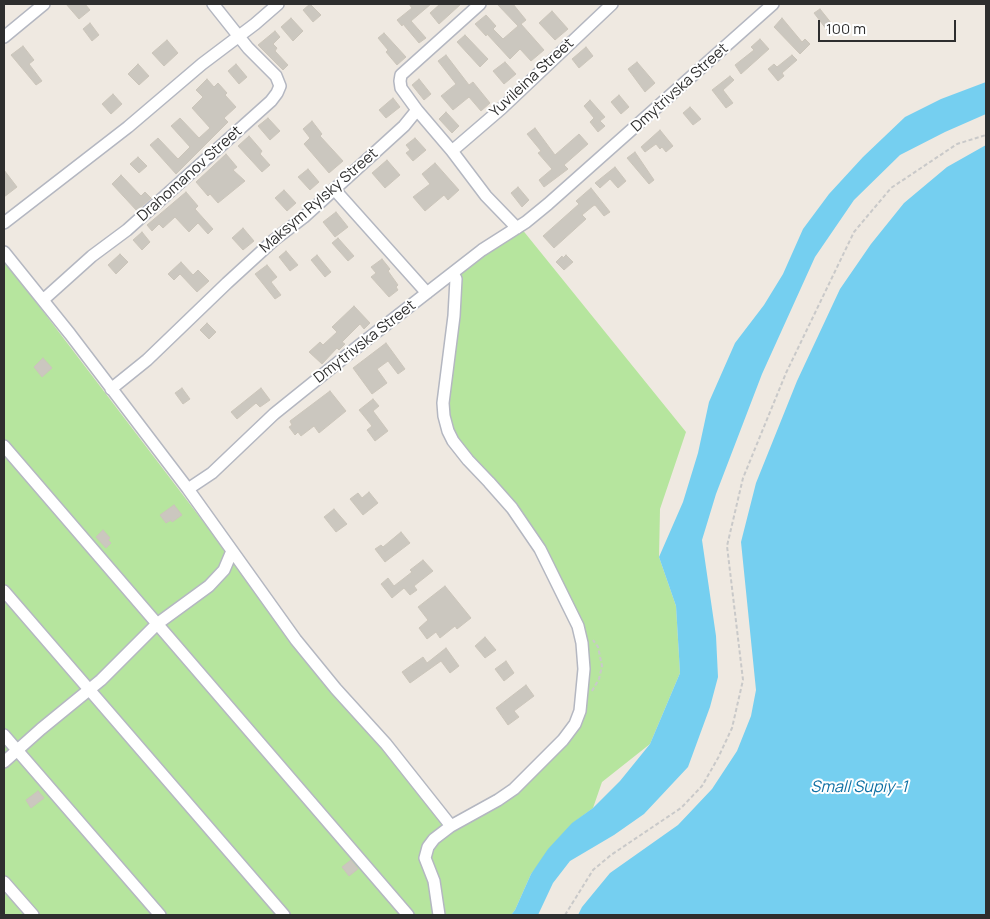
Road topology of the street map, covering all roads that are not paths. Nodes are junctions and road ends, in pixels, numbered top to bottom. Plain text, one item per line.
1 (44, 4) edge
2 (213, 4) edge
3 (278, 4) edge
4 (480, 4) edge
5 (612, 4) edge
6 (773, 4) edge
7 (239, 35) junction
8 (4, 37) edge
9 (417, 110) junction
10 (452, 151) junction
11 (334, 189) junction
12 (4, 222) edge
13 (517, 228) junction
14 (4, 252) edge
15 (453, 273) junction
16 (426, 294) junction
17 (43, 300) junction
18 (111, 389) junction
19 (4, 446) edge
20 (188, 489) junction
21 (232, 551) junction
22 (4, 591) edge
23 (157, 624) junction
24 (89, 690) junction
25 (4, 735) edge
26 (17, 750) junction
27 (4, 762) edge
28 (451, 826) junction
29 (4, 882) edge
30 (32, 915) edge
31 (160, 915) edge
32 (284, 915) edge
33 (408, 915) edge
34 (439, 915) edge

1 - 8 street
2 - 7 street
3 - 7 street
4 - 9 street
5 - 10 street, Yuvileina Street
6 - 13 street, Dmytrivska Street
7 - 12 street
7 - 17 street, Drahomanov Street
9 - 10 street
9 - 11 street, Maksym Rylsky Street
10 - 13 street
11 - 16 street
11 - 18 street, Maksym Rylsky Street
13 - 15 street, Dmytrivska Street
14 - 17 street
15 - 16 street, Dmytrivska Street
15 - 28 street
16 - 20 street, Dmytrivska Street
17 - 18 street
18 - 20 street
19 - 23 street
20 - 21 street
21 - 23 street
21 - 28 street
22 - 24 street
23 - 24 street
23 - 33 street
24 - 26 street
24 - 32 street
25 - 26 street
26 - 27 street
26 - 31 street
28 - 34 street
29 - 30 street

